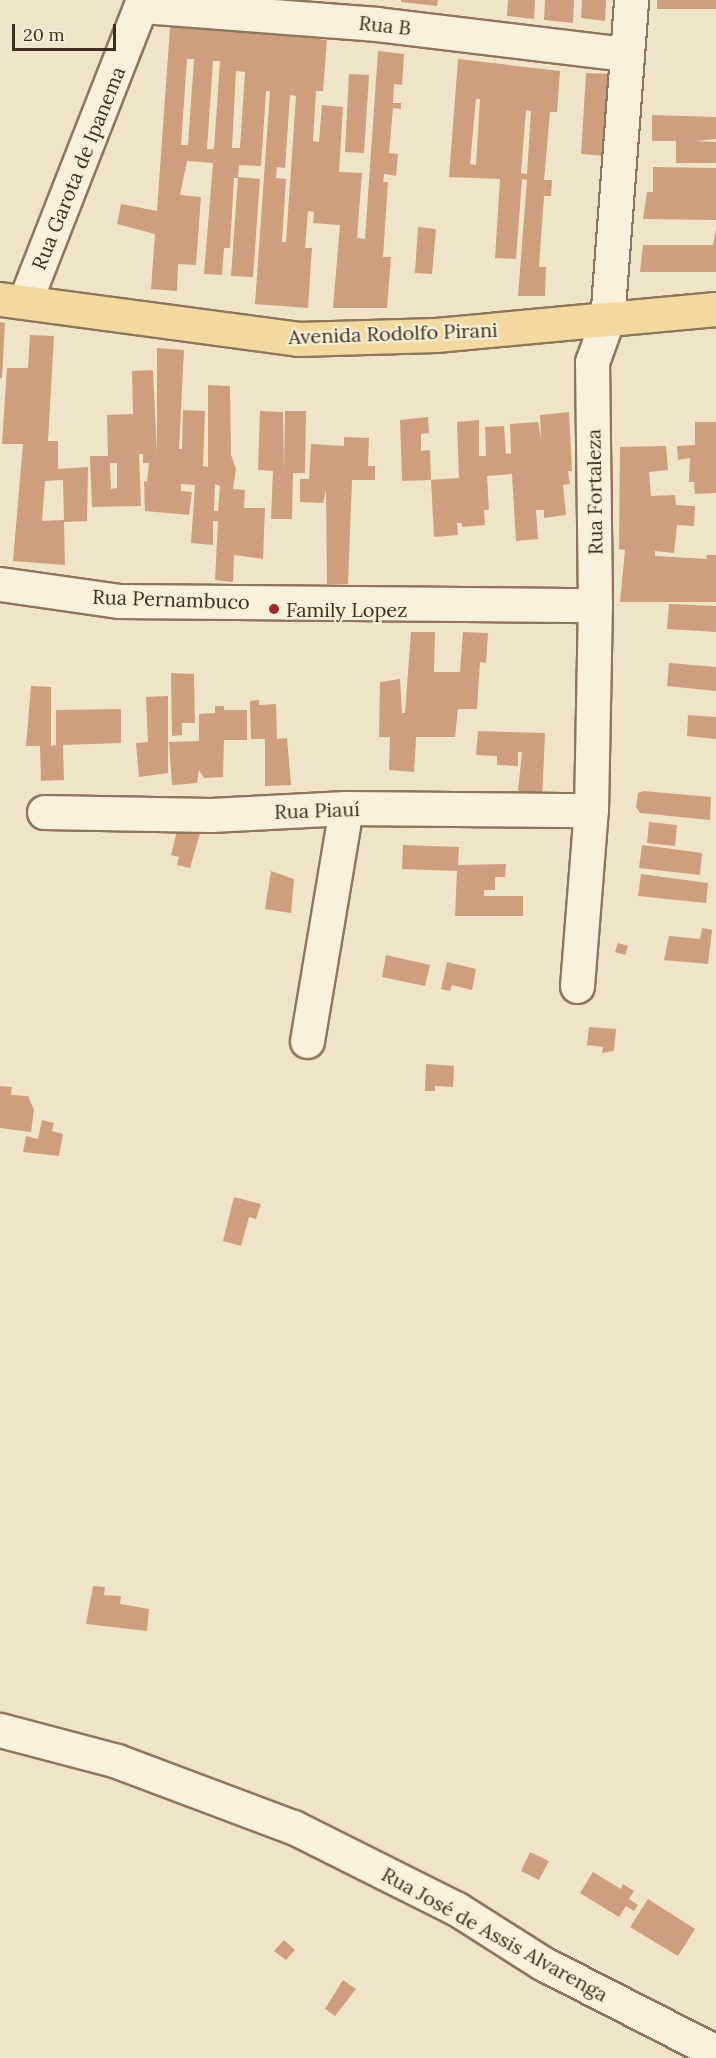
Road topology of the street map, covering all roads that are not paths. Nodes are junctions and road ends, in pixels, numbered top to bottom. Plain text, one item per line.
1 (631, 0) edge
2 (143, 3) edge
3 (378, 12) edge
4 (626, 54) junction
5 (12, 301) edge
6 (716, 309) edge
7 (607, 321) junction
8 (0, 584) edge
9 (595, 605) junction
10 (346, 808) junction
11 (591, 810) junction
12 (44, 812) dead end
13 (577, 986) dead end
14 (307, 1041) dead end
15 (0, 1730) edge
16 (716, 2052) edge

1 - 4 street, Rua Fortaleza
2 - 3 street, Rua B
2 - 5 street, Rua Garota de Ipanema
3 - 4 street, Rua B
4 - 7 street, Rua Fortaleza
5 - 7 main road, Avenida Rodolfo Pirani
6 - 7 main road, Avenida Rodolfo Pirani
7 - 9 street, Rua Fortaleza
8 - 9 street, Rua Pernambuco
9 - 11 street, Rua Fortaleza
10 - 11 street, Rua Piauí
10 - 12 street, Rua Piauí
10 - 14 street
11 - 13 street, Rua Fortaleza
15 - 16 street, Rua José de Assis Alvarenga

